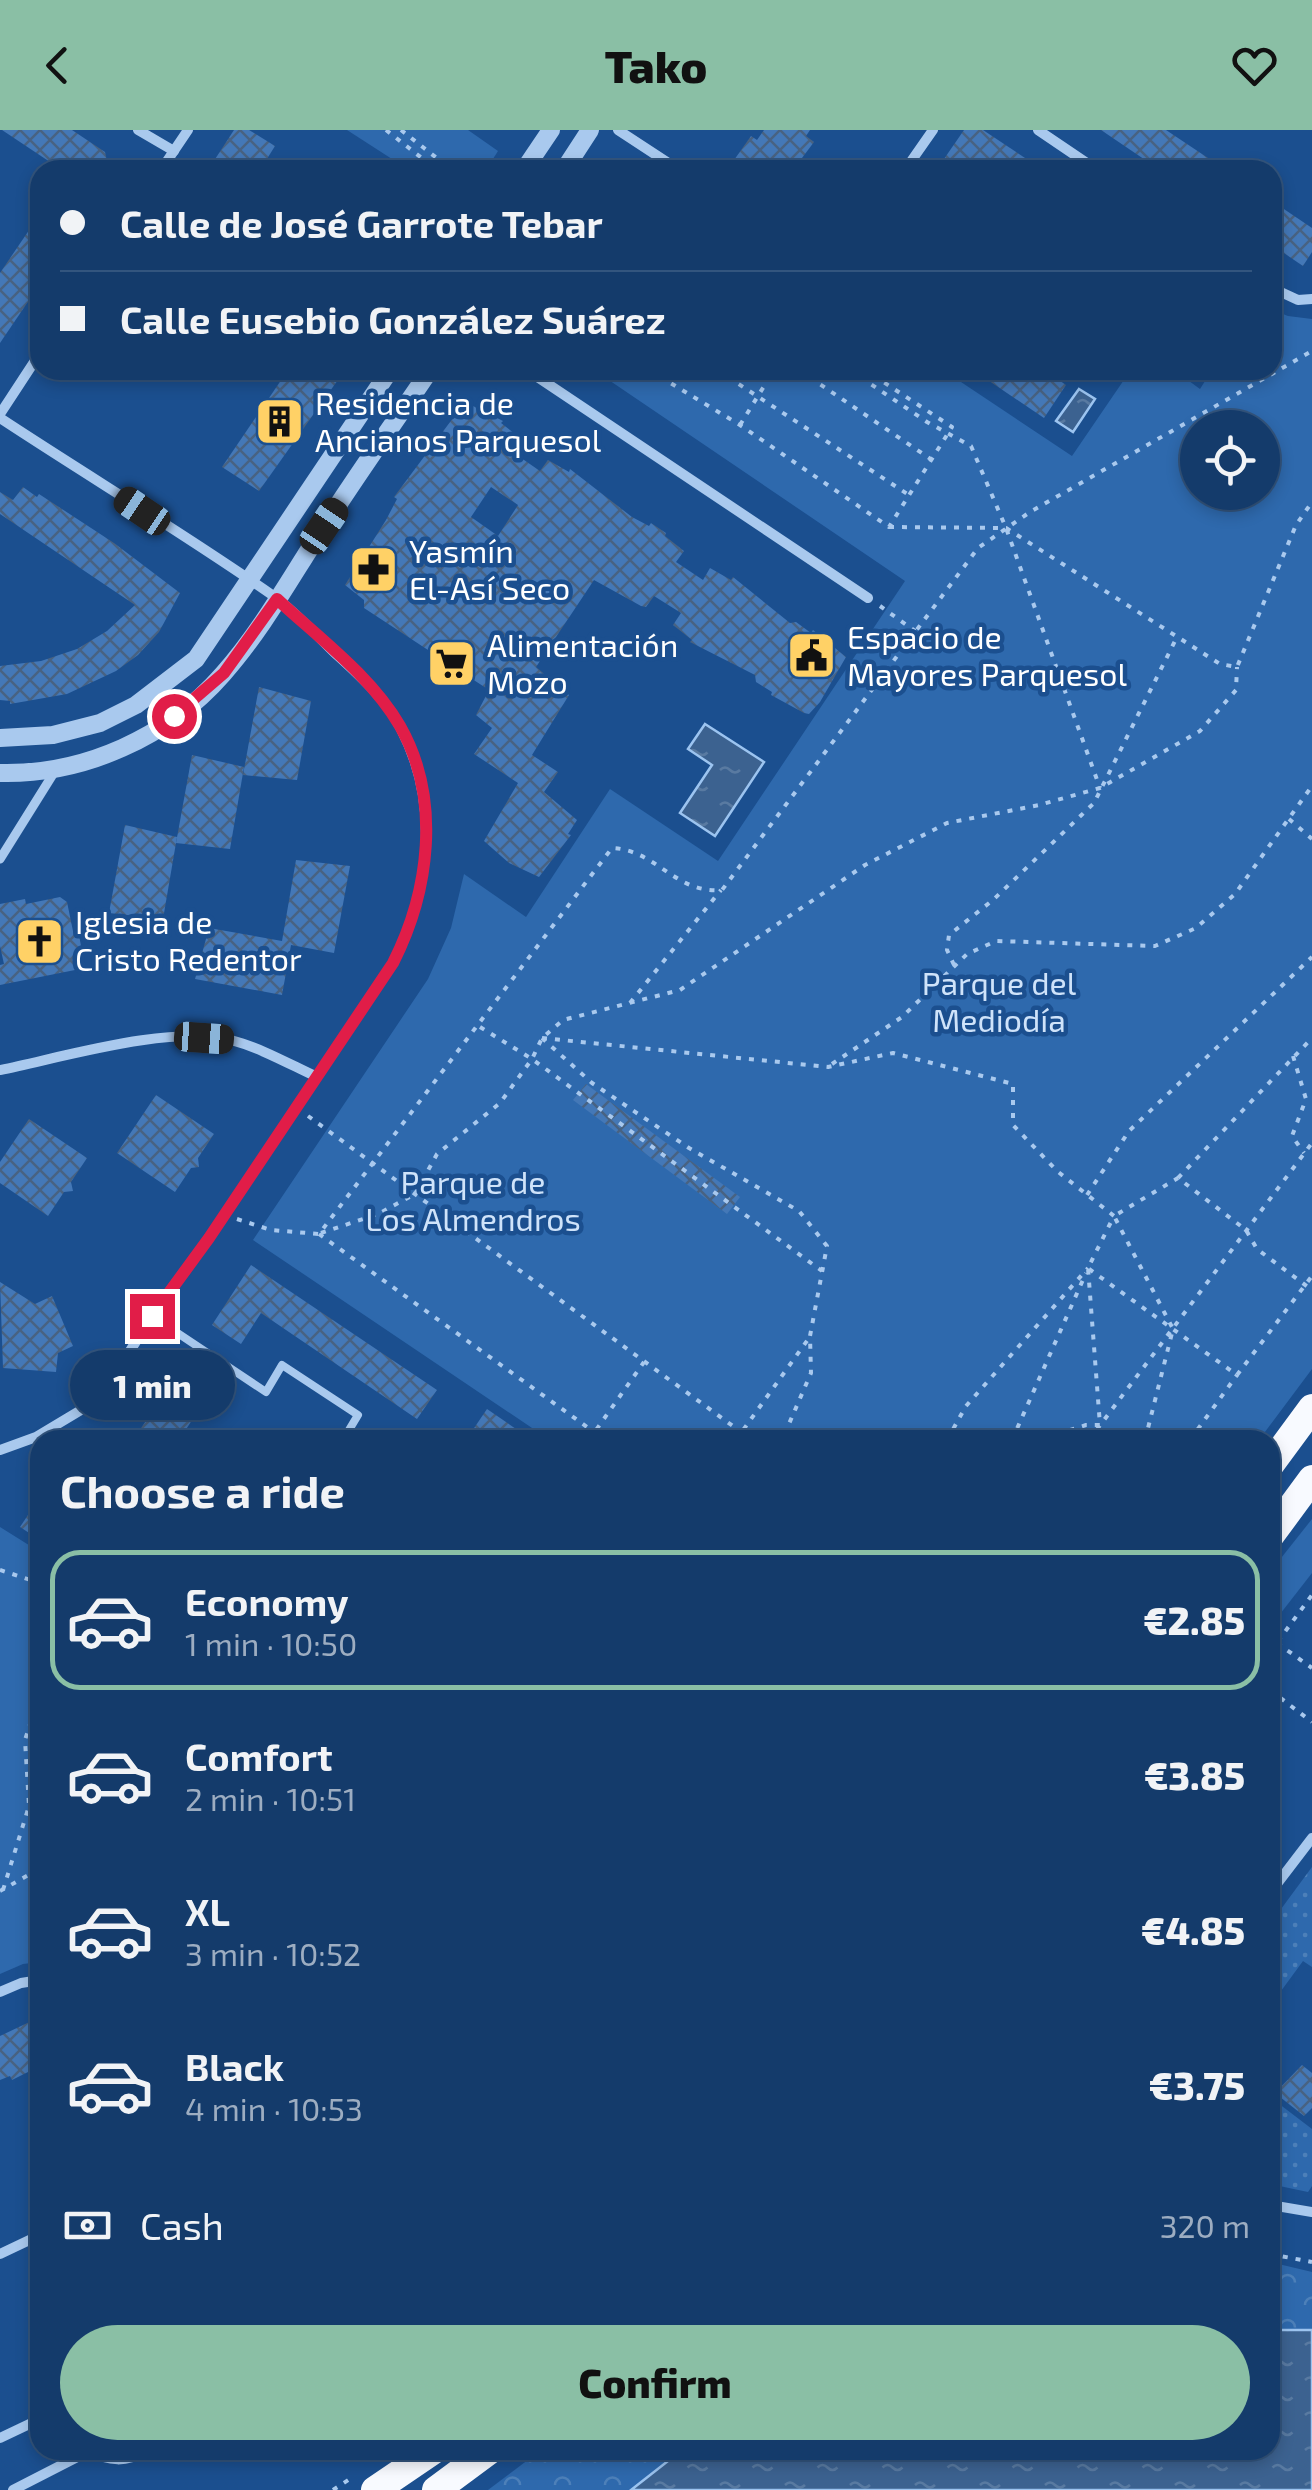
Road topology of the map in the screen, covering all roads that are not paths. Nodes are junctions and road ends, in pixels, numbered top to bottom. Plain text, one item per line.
1 (138, 130) edge
2 (188, 130) edge
3 (551, 130) edge
4 (590, 130) edge
5 (618, 130) edge
6 (933, 130) edge
7 (1038, 130) edge
8 (174, 151) junction
9 (168, 160) edge
10 (531, 160) edge
11 (570, 160) edge
12 (664, 160) edge
13 (912, 160) edge
14 (1083, 160) edge
15 (1282, 293) edge
16 (1312, 299) edge
17 (30, 369) edge
18 (383, 380) edge
19 (423, 380) edge
20 (542, 380) edge
21 (0, 416) edge
22 (250, 582) junction
23 (868, 598) road end
24 (277, 599) junction
25 (0, 738) edge
26 (56, 768) junction
27 (0, 773) edge
28 (0, 859) edge
29 (0, 1070) edge
30 (317, 1077) junction
31 (152, 1316) junction
32 (1312, 1408) edge
33 (46, 1430) edge
34 (349, 1430) edge
35 (30, 1438) edge
36 (0, 1450) edge
37 (1280, 1451) edge
38 (1312, 1480) edge
39 (1280, 1523) edge
40 (1312, 1838) edge
41 (1280, 1880) edge
42 (30, 1981) edge
43 (0, 1992) edge
44 (1280, 2206) edge
45 (1312, 2212) edge
46 (30, 2240) edge
47 (0, 2254) edge
48 (30, 2424) edge
49 (0, 2438) edge
50 (69, 2460) edge
51 (419, 2460) edge
52 (476, 2460) edge
53 (13, 2490) edge
54 (375, 2490) edge
55 (436, 2490) edge

1 - 8 street
2 - 8 street
3 - 10 street
4 - 11 street
5 - 12 street
6 - 13 street
7 - 14 street
8 - 9 street
15 - 16 street
17 - 21 street
18 - 22 street
19 - 24 street
20 - 23 street
21 - 22 street
22 - 24 street
22 - 25 street
24 - 26 street
24 - 30 street
26 - 27 street
26 - 28 street
29 - 30 street
30 - 31 street
31 - 33 street
31 - 34 lane
32 - 37 highway
35 - 36 street
38 - 39 highway
40 - 41 street
42 - 43 street
44 - 45 street
46 - 47 street
48 - 49 street
50 - 53 street
51 - 54 highway
52 - 55 highway

